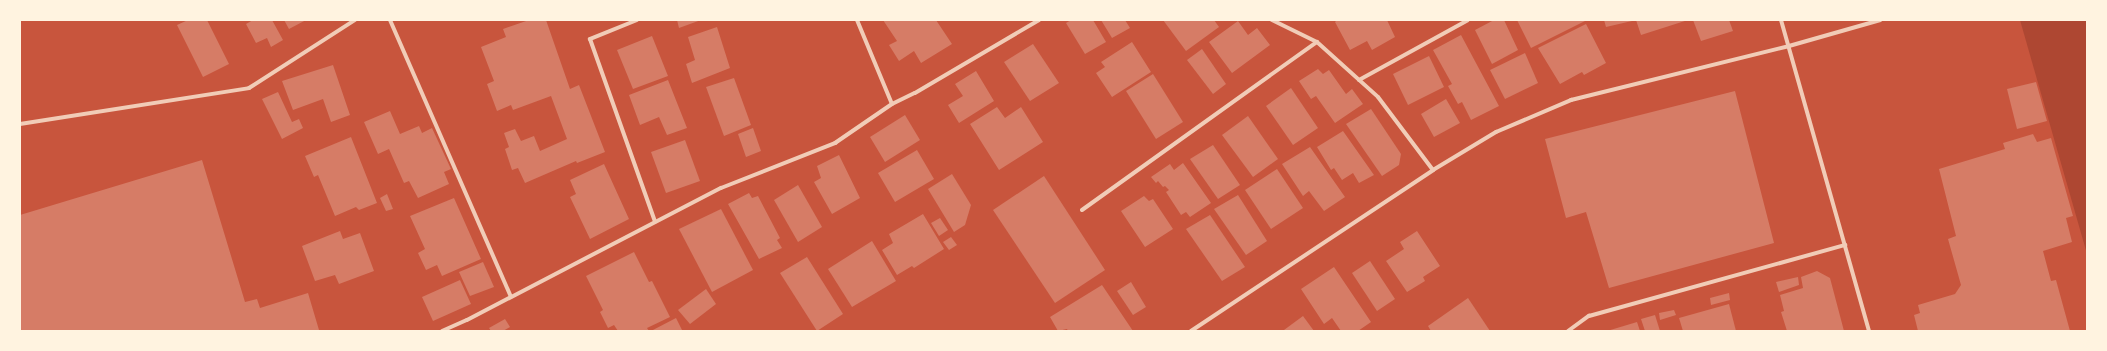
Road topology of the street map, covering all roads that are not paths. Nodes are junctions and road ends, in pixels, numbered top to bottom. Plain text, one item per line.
1 (355, 20) edge
2 (390, 20) edge
3 (637, 20) edge
4 (857, 20) edge
5 (1039, 20) edge
6 (1272, 20) edge
7 (1468, 20) edge
8 (1781, 20) edge
9 (1880, 20) edge
10 (1317, 42) junction
11 (1789, 46) junction
12 (1359, 80) junction
13 (892, 104) junction
14 (20, 124) edge
15 (1433, 170) junction
16 (1082, 210) dead end
17 (656, 222) junction
18 (1845, 245) junction
19 (511, 297) junction
20 (442, 331) edge
21 (1191, 331) edge
22 (1568, 331) edge
23 (1870, 331) edge

1 - 14 street
2 - 19 street
3 - 17 street
4 - 13 street
5 - 13 street
6 - 10 street
7 - 12 street
8 - 11 street
9 - 11 street
10 - 12 street
10 - 16 street
11 - 15 street
11 - 18 street
12 - 15 street
13 - 17 street
15 - 21 street
17 - 19 street
18 - 22 street
18 - 23 street
19 - 20 street

